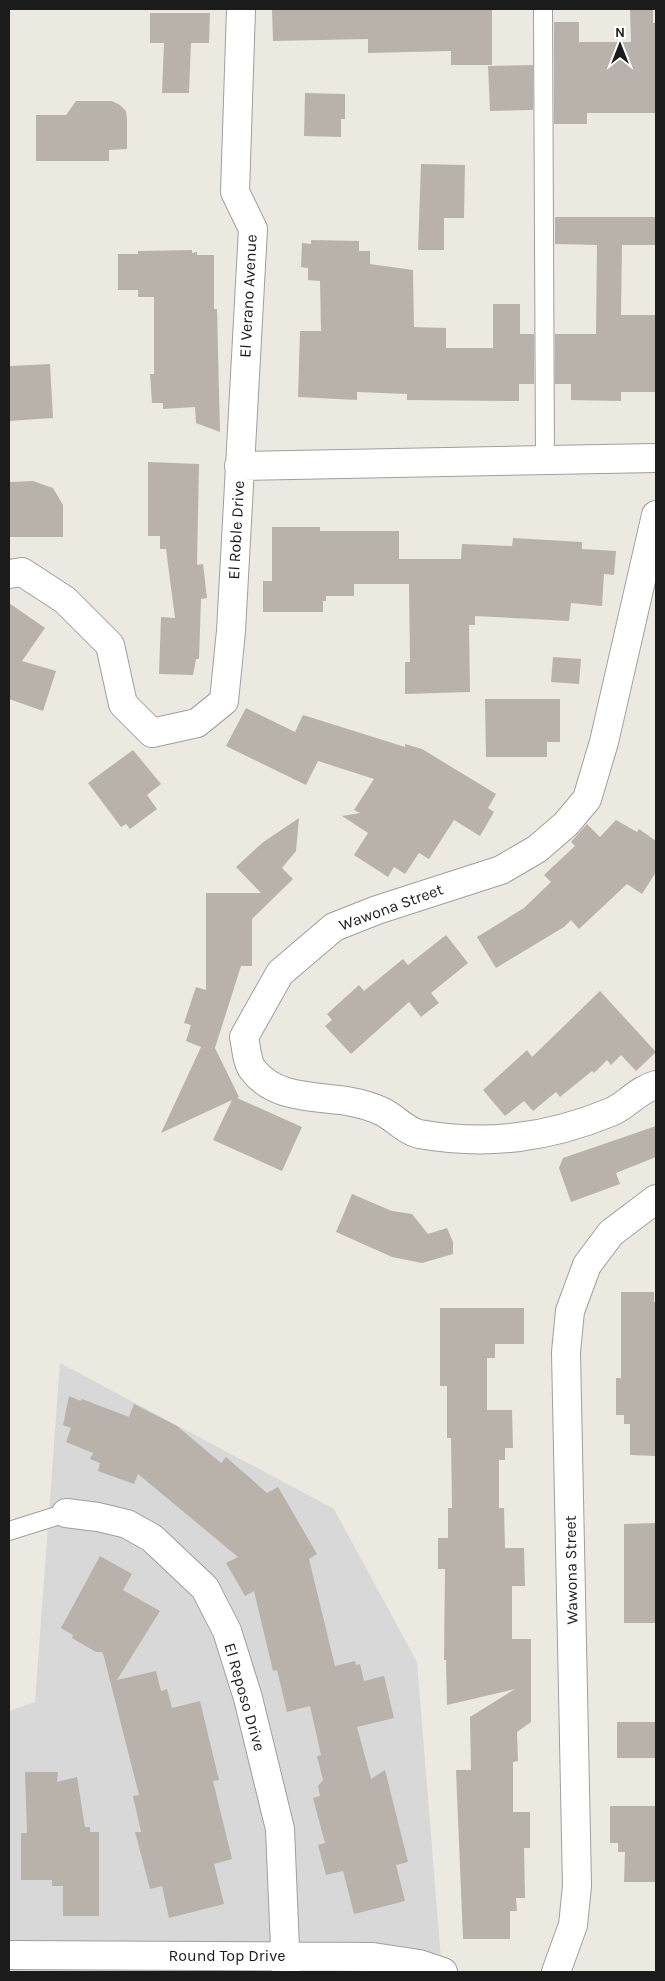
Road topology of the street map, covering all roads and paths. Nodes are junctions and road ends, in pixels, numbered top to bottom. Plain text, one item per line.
1 (241, 9) edge
2 (543, 9) edge
3 (656, 458) edge
4 (545, 461) junction
5 (239, 466) junction
6 (656, 515) edge
7 (9, 574) edge
8 (656, 1085) edge
9 (656, 1199) edge
10 (66, 1513) joint
11 (9, 1531) edge
12 (9, 1955) edge
13 (286, 1964) edge
14 (443, 1972) edge
15 (556, 1972) edge

1 - 5 street, El Verano Avenue
2 - 4 lane
3 - 4 street, El Roble Drive
4 - 5 street, El Roble Drive
5 - 7 street, El Roble Drive
6 - 8 street, Wawona Street
9 - 15 street, Wawona Street
10 - 11 lane
10 - 13 street, El Reposo Drive
12 - 13 street, Round Top Drive
13 - 14 street, Round Top Drive

